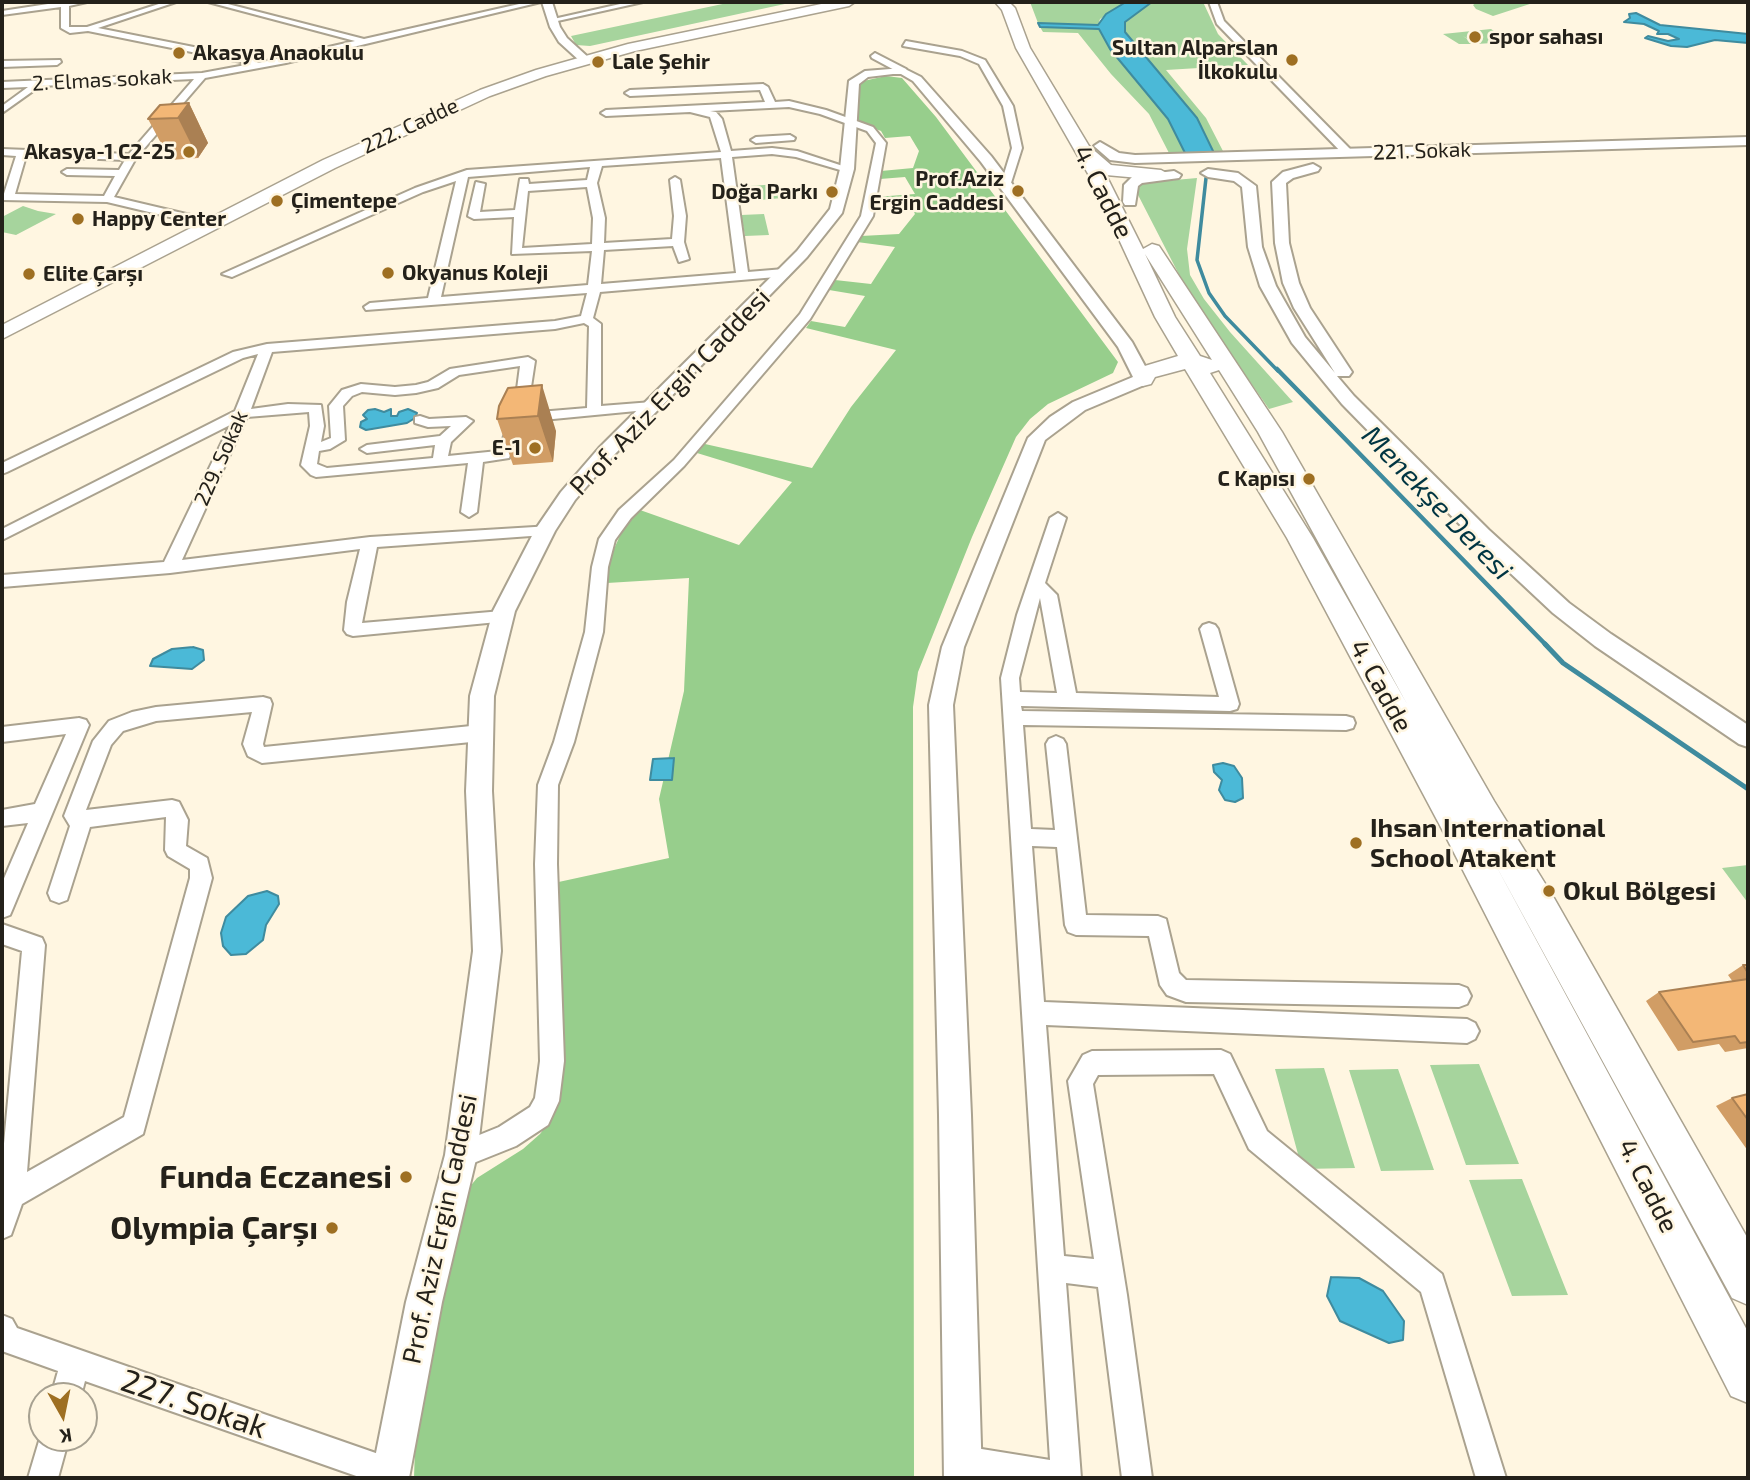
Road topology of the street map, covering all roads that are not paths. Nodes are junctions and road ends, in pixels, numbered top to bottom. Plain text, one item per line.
1 (12, 2) edge
2 (83, 2) edge
3 (172, 2) edge
4 (212, 2) edge
5 (247, 2) edge
6 (537, 2) edge
7 (547, 2) edge
8 (639, 2) edge
9 (816, 2) edge
10 (849, 2) edge
11 (1001, 2) edge
12 (1022, 2) edge
13 (1213, 2) edge
14 (2, 3) edge
15 (65, 3) edge
16 (620, 3) edge
17 (232, 7) junction
18 (2, 13) edge
19 (553, 20) junction
20 (88, 29) junction
21 (364, 41) junction
22 (906, 44) dead end
23 (875, 55) dead end
24 (581, 57) junction
25 (1047, 60) dead end
26 (57, 62) dead end
27 (2, 64) edge
28 (265, 64) junction
29 (26, 65) junction
30 (903, 71) junction
31 (202, 76) junction
32 (37, 84) junction
33 (7, 85) edge
34 (630, 93) dead end
35 (771, 104) junction
36 (2, 110) edge
37 (606, 113) dead end
38 (654, 114) dead end
39 (850, 122) junction
40 (790, 138) dead end
41 (750, 141) dead end
42 (737, 142) dead end
43 (1091, 142) junction
44 (1748, 142) edge
45 (725, 148) junction
46 (2, 152) edge
47 (22, 153) junction
48 (1349, 153) junction
49 (73, 156) junction
50 (132, 157) junction
51 (600, 162) junction
52 (1313, 168) junction
53 (847, 169) junction
54 (1152, 169) junction
55 (121, 173) junction
56 (1115, 173) junction
57 (463, 175) junction
58 (1255, 177) junction
59 (675, 180) dead end
60 (592, 183) junction
61 (480, 184) dead end
62 (1006, 184) junction
63 (58, 185) junction
64 (1279, 189) junction
65 (5, 197) edge
66 (107, 199) junction
67 (1130, 202) junction
68 (520, 213) junction
69 (200, 224) junction
70 (678, 242) junction
71 (598, 247) junction
72 (683, 258) dead end
73 (784, 273) junction
74 (228, 274) dead end
75 (741, 276) junction
76 (1146, 280) junction
77 (594, 287) junction
78 (434, 302) junction
79 (370, 307) dead end
80 (2, 318) edge
81 (586, 319) junction
82 (2, 333) edge
83 (267, 348) junction
84 (1201, 359) junction
85 (1152, 376) junction
86 (652, 406) junction
87 (594, 410) junction
88 (241, 415) junction
89 (519, 418) junction
90 (420, 420) dead end
91 (444, 440) junction
92 (312, 448) junction
93 (1263, 448) junction
94 (368, 449) dead end
95 (476, 458) junction
96 (439, 462) junction
97 (2, 469) edge
98 (469, 512) dead end
99 (1058, 518) dead end
100 (545, 530) junction
101 (2, 535) edge
102 (370, 542) junction
103 (170, 566) junction
104 (2, 581) edge
105 (1036, 585) junction
106 (502, 617) junction
107 (1209, 629) dead end
108 (1068, 700) junction
109 (1013, 709) junction
110 (1748, 719) edge
111 (1346, 723) dead end
112 (481, 733) junction
113 (2, 734) edge
114 (1748, 737) edge
115 (1056, 744) dead end
116 (42, 812) junction
117 (2, 818) edge
118 (79, 820) junction
119 (1022, 837) junction
120 (1066, 839) junction
121 (59, 893) dead end
122 (2, 908) edge
123 (2, 934) edge
124 (1459, 996) dead end
125 (1035, 1013) junction
126 (1467, 1031) dead end
127 (461, 1155) junction
128 (12, 1195) junction
129 (2, 1226) edge
130 (1052, 1269) junction
131 (1110, 1275) junction
132 (1748, 1282) edge
133 (2, 1329) edge
134 (75, 1363) junction
135 (1748, 1379) edge
136 (70, 1382) edge
137 (50, 1452) edge
138 (963, 1470) edge
139 (390, 1476) edge
140 (43, 1478) edge
141 (1050, 1478) edge
142 (1066, 1478) edge
143 (1137, 1478) edge
144 (1490, 1478) edge

1 - 14 street
2 - 15 street
3 - 20 street
4 - 17 street
5 - 17 street
6 - 21 street, 2. Elmas sokak
7 - 19 street
8 - 16 street
9 - 24 main road, 222. Cadde
10 - 24 main road, 222. Cadde
11 - 43 main road, 4. Cadde
12 - 25 main road
13 - 48 street
15 - 18 street
15 - 20 street
16 - 19 street
17 - 21 street
19 - 24 street
20 - 28 street
21 - 28 street, 2. Elmas sokak
22 - 62 street
23 - 30 street
24 - 69 main road, 222. Cadde
26 - 29 street
27 - 29 street
28 - 31 street, 2. Elmas sokak
29 - 33 street
30 - 39 street, Prof. Aziz Ergin Caddesi
30 - 62 street
31 - 32 street, 2. Elmas sokak
31 - 50 street
32 - 33 street, 2. Elmas sokak
32 - 36 street
34 - 35 street
35 - 37 street
35 - 39 street
38 - 45 street
39 - 53 street, Prof. Aziz Ergin Caddesi
39 - 127 street
40 - 41 street
42 - 45 street
43 - 54 street, 221. Sokak
43 - 56 main road, 4. Cadde
43 - 76 main road, 4. Cadde
44 - 48 street, 221. Sokak
44 - 52 street
45 - 51 street
45 - 53 street
45 - 75 street
46 - 47 street
47 - 49 street
47 - 65 street
48 - 54 street, 221. Sokak
49 - 50 street
49 - 63 street
50 - 55 street
51 - 57 street
51 - 60 street
52 - 58 street
52 - 64 street
53 - 73 street, Prof. Aziz Ergin Caddesi
54 - 56 main road
54 - 58 street
54 - 67 street
55 - 63 street
55 - 66 street
56 - 67 main road, 4. Cadde
57 - 74 street
57 - 78 street
58 - 64 street
58 - 114 street
59 - 70 street
60 - 68 street
60 - 71 street
61 - 68 street
62 - 85 street
63 - 65 street
63 - 66 street
64 - 110 street
66 - 69 street
67 - 84 main road, 4. Cadde
68 - 71 street
69 - 80 main road, 222. Cadde
69 - 82 main road, 222. Cadde
70 - 71 street
70 - 72 street
71 - 77 street
73 - 75 street
73 - 86 street, Prof. Aziz Ergin Caddesi
75 - 77 street
76 - 84 main road, 4. Cadde
76 - 85 main road
77 - 78 street
77 - 81 street
78 - 79 street
81 - 83 street
81 - 87 street
83 - 88 street, 229. Sokak
83 - 97 street
84 - 85 main road
84 - 93 main road, 4. Cadde
85 - 93 main road
85 - 138 street
86 - 87 street
86 - 100 street, Prof. Aziz Ergin Caddesi
87 - 89 street
88 - 92 street
88 - 101 street
88 - 103 street, 229. Sokak
89 - 92 street
89 - 95 street
90 - 91 street
91 - 94 street
91 - 96 street
92 - 96 street
93 - 132 main road, 4. Cadde
93 - 135 main road, 4. Cadde
95 - 96 street
95 - 98 street
99 - 105 street
100 - 102 street
100 - 106 street, Prof. Aziz Ergin Caddesi
102 - 103 street
102 - 106 street
103 - 104 street
105 - 108 street
105 - 109 street
106 - 112 street, Prof. Aziz Ergin Caddesi
107 - 108 street
108 - 109 street
109 - 111 street
109 - 119 street
112 - 118 street
112 - 127 street, Prof. Aziz Ergin Caddesi
113 - 116 street
115 - 120 street
116 - 117 street
116 - 122 street
118 - 121 street
118 - 128 street
119 - 120 street
119 - 125 street
120 - 124 street
123 - 128 street
125 - 126 street
125 - 130 street
127 - 139 street, Prof. Aziz Ergin Caddesi
128 - 129 street
130 - 131 street
130 - 142 street
131 - 143 street
131 - 144 street
133 - 134 street, 227. Sokak
134 - 136 street
134 - 139 street, 227. Sokak
137 - 140 street
138 - 141 street

